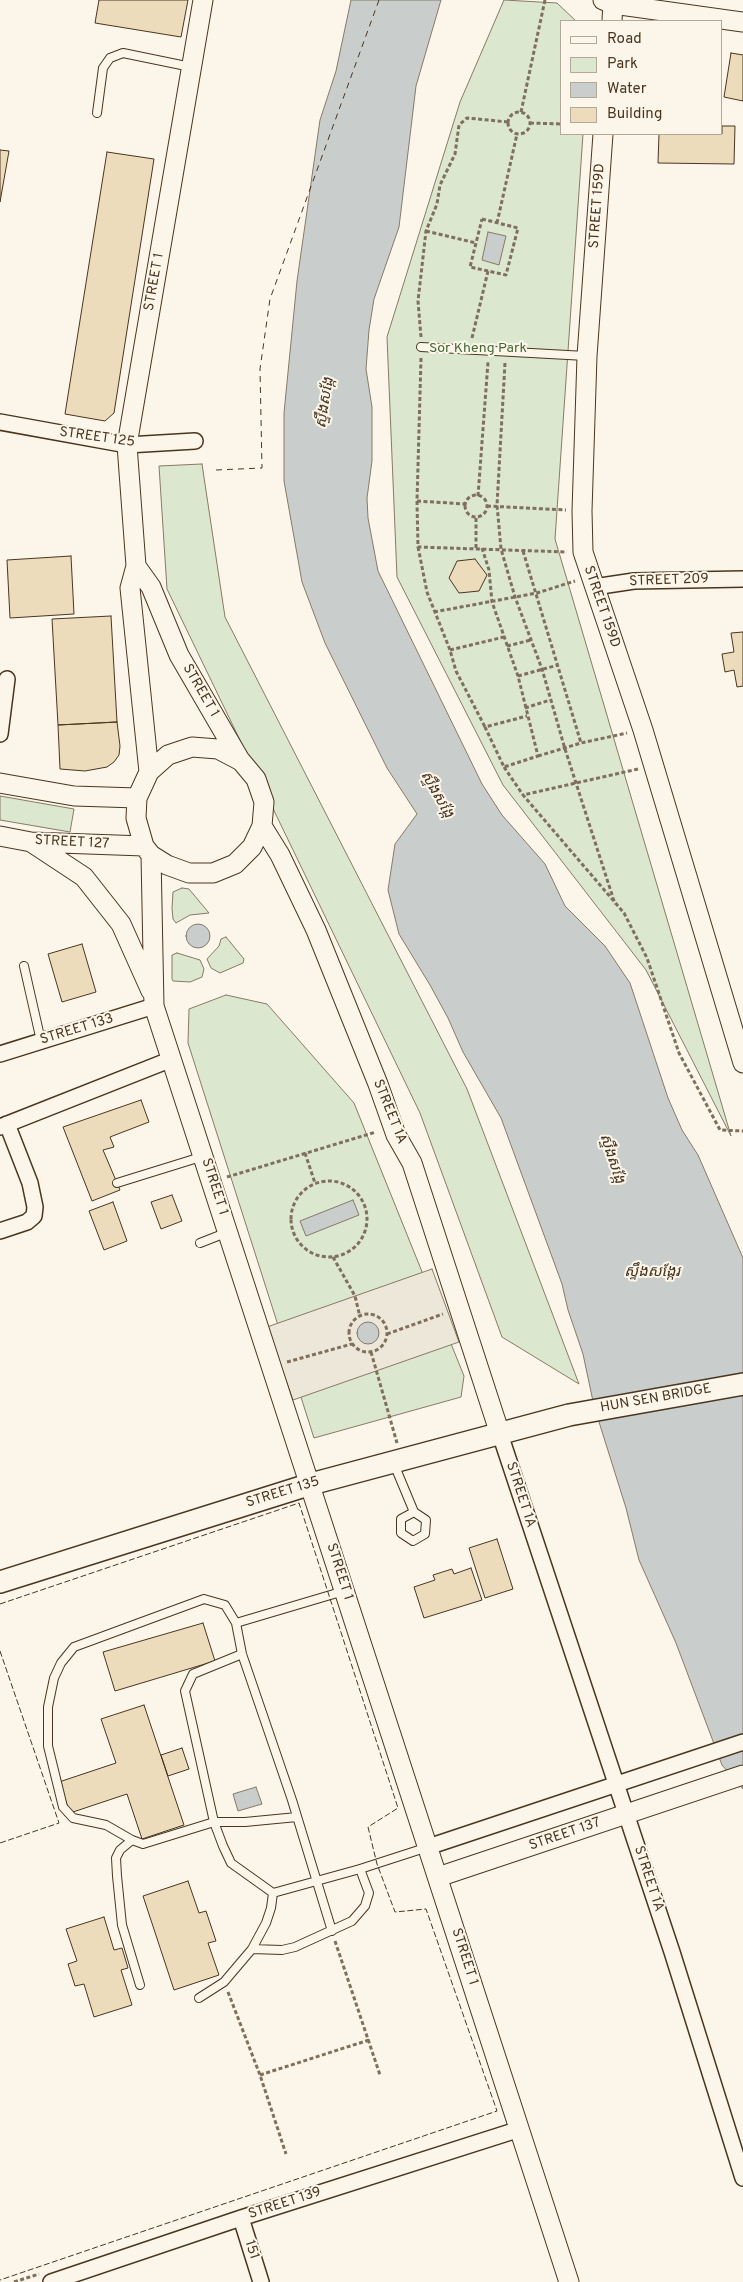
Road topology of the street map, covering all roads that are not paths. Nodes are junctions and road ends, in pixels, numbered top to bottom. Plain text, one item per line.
1 (203, 0) edge
2 (610, 6) edge
3 (743, 22) edge
4 (191, 67) junction
5 (97, 113) dead end
6 (603, 135) edge
7 (421, 347) road end
8 (587, 356) junction
9 (0, 422) edge
10 (195, 441) dead end
11 (127, 445) junction
12 (136, 566) junction
13 (743, 579) edge
14 (592, 582) junction
15 (8, 679) dead end
16 (0, 734) edge
17 (241, 761) junction
18 (149, 772) junction
19 (0, 783) edge
20 (137, 798) junction
21 (262, 826) junction
22 (0, 836) edge
23 (31, 842) junction
24 (148, 850) junction
25 (24, 966) dead end
26 (154, 1002) junction
27 (737, 1025) edge
28 (42, 1041) junction
29 (0, 1054) edge
30 (172, 1058) junction
31 (743, 1063) edge
32 (4, 1126) edge
33 (204, 1156) junction
34 (117, 1183) dead end
35 (0, 1231) edge
36 (229, 1232) junction
37 (200, 1242) dead end
38 (743, 1384) edge
39 (569, 1415) joint
40 (500, 1434) junction
41 (398, 1461) junction
42 (311, 1484) junction
43 (414, 1512) dead end
44 (0, 1582) edge
45 (345, 1591) junction
46 (236, 1623) junction
47 (242, 1654) junction
48 (743, 1742) edge
49 (743, 1775) edge
50 (617, 1783) junction
51 (627, 1814) junction
52 (297, 1817) junction
53 (214, 1822) junction
54 (132, 1840) junction
55 (428, 1847) junction
56 (360, 1869) junction
57 (438, 1877) junction
58 (317, 1881) junction
59 (273, 1892) junction
60 (332, 1931) junction
61 (252, 1949) junction
62 (140, 1985) dead end
63 (199, 1998) dead end
64 (520, 2129) junction
65 (743, 2178) edge
66 (241, 2218) junction
67 (52, 2282) edge
68 (261, 2282) edge
69 (569, 2282) edge

1 - 4 street, STREET 1
2 - 3 street
4 - 5 lane
4 - 11 street, STREET 1
6 - 8 street, STREET 159D
7 - 8 lane
8 - 14 street, STREET 159D
9 - 11 street, STREET 125
10 - 11 street, STREET 125
11 - 12 street, STREET 1
12 - 17 street, STREET 1
12 - 18 street, STREET 1
13 - 14 street, STREET 209
14 - 27 street, STREET 159D
15 - 16 street
17 - 18 street
17 - 21 street
18 - 20 street
19 - 20 street
20 - 24 street
21 - 24 street
21 - 40 street, STREET 1A
22 - 23 street, STREET 127
23 - 24 street, STREET 127
23 - 26 street
24 - 26 street, STREET 1
25 - 28 lane
26 - 28 street, STREET 133
26 - 30 street, STREET 1
27 - 31 street, STREET 159D
28 - 29 street, STREET 133
30 - 32 street
30 - 33 street, STREET 1
32 - 35 street
33 - 34 lane
33 - 36 street, STREET 1
36 - 37 lane
36 - 42 street, STREET 1
38 - 39 main road, HUN SEN BRIDGE
39 - 40 main road, STREET 135
40 - 41 main road, STREET 135
40 - 50 street, STREET 1A
41 - 42 main road, STREET 135
41 - 43 lane
42 - 44 main road, STREET 135
42 - 45 street, STREET 1
45 - 46 lane
45 - 55 street, STREET 1
46 - 47 lane
46 - 54 lane
47 - 52 lane
47 - 53 lane
48 - 50 street
49 - 51 street, STREET 137
50 - 51 street, STREET 1A
50 - 55 street
51 - 57 street, STREET 137
51 - 65 street, STREET 1A
52 - 53 lane
52 - 58 lane
53 - 54 lane
53 - 59 lane
54 - 62 lane
55 - 56 lane
55 - 57 street, STREET 1
56 - 58 lane
56 - 60 lane
57 - 64 street, STREET 1
58 - 59 lane
58 - 60 lane
59 - 61 lane
60 - 61 lane
61 - 63 lane
64 - 66 street, STREET 139
64 - 69 street, STREET 1
66 - 67 street, STREET 139
66 - 68 street, 151

